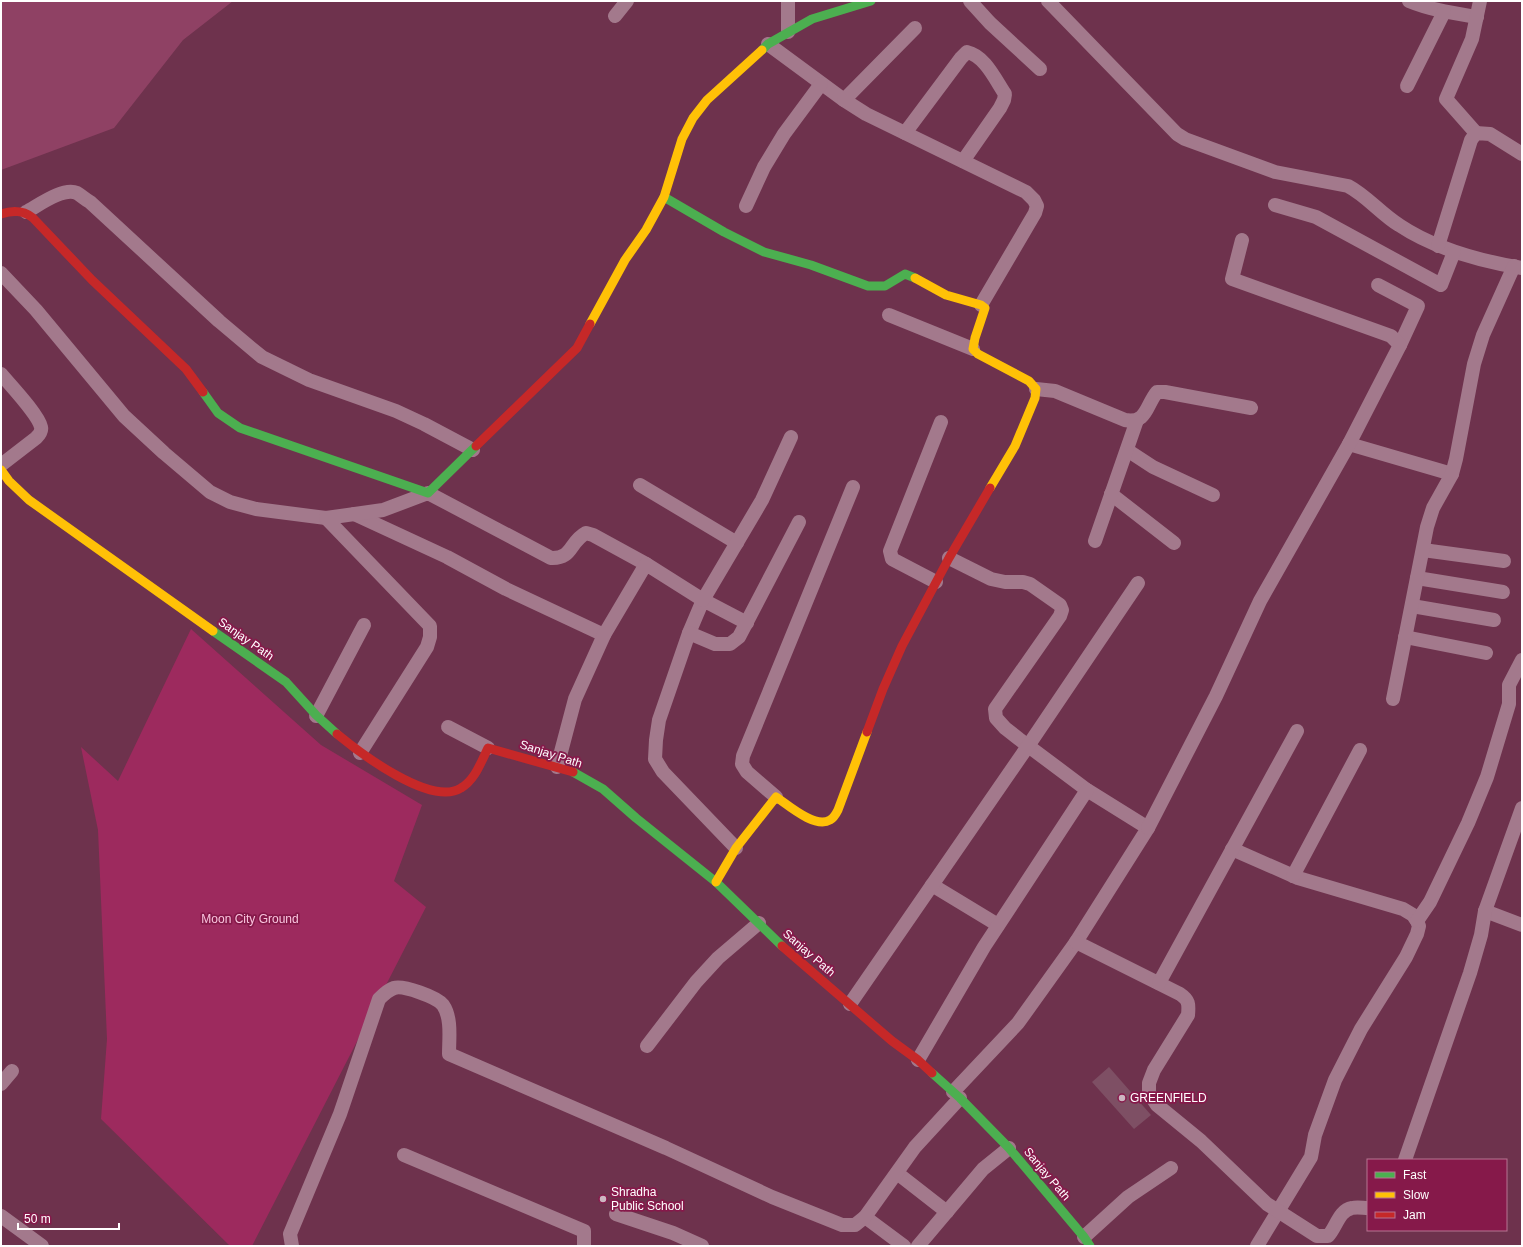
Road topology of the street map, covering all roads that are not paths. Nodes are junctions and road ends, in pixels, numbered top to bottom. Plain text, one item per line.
1 (627, 1) edge
2 (788, 1) edge
3 (871, 1) edge
4 (970, 1) edge
5 (1048, 1) edge
6 (1409, 1) edge
7 (1480, 1) edge
8 (1444, 12) junction
9 (615, 16) dead end
10 (1477, 17) junction
11 (915, 28) dead end
12 (788, 32) junction
13 (768, 44) junction
14 (1040, 69) dead end
15 (821, 84) junction
16 (1407, 86) dead end
17 (844, 100) junction
18 (905, 133) junction
19 (1476, 133) junction
20 (1522, 154) edge
21 (963, 161) junction
22 (664, 197) junction
23 (1274, 205) dead end
24 (746, 206) dead end
25 (26, 212) junction
26 (1, 214) edge
27 (1242, 240) dead end
28 (1438, 246) junction
29 (1454, 252) junction
30 (1518, 267) edge
31 (1, 274) edge
32 (1378, 285) dead end
33 (981, 305) junction
34 (890, 315) dead end
35 (1400, 345) junction
36 (973, 349) junction
37 (1, 374) edge
38 (1036, 389) junction
39 (1251, 408) dead end
40 (1137, 420) junction
41 (941, 422) dead end
42 (791, 437) dead end
43 (1349, 444) junction
44 (473, 450) junction
45 (1127, 450) junction
46 (1, 465) edge
47 (1, 470) edge
48 (1452, 474) junction
49 (640, 485) dead end
50 (853, 486) dead end
51 (428, 493) junction
52 (1111, 494) junction
53 (1214, 495) dead end
54 (354, 514) junction
55 (326, 518) junction
56 (799, 522) dead end
57 (1095, 541) dead end
58 (737, 543) junction
59 (1174, 543) dead end
60 (1423, 550) junction
61 (949, 558) junction
62 (1504, 561) dead end
63 (646, 564) junction
64 (1417, 578) junction
65 (936, 582) junction
66 (1138, 583) dead end
67 (1503, 592) dead end
68 (703, 600) junction
69 (1412, 606) junction
70 (1494, 620) dead end
71 (747, 623) junction
72 (364, 624) dead end
73 (689, 633) junction
74 (604, 636) junction
75 (1405, 638) junction
76 (1486, 653) dead end
77 (1522, 660) edge
78 (1393, 699) dead end
79 (316, 716) junction
80 (448, 728) dead end
81 (1297, 731) dead end
82 (1028, 746) junction
83 (488, 748) junction
84 (1360, 750) dead end
85 (360, 753) junction
86 (557, 767) junction
87 (1087, 790) junction
88 (776, 797) junction
89 (1522, 808) edge
90 (1148, 828) junction
91 (736, 848) junction
92 (1232, 849) junction
93 (1293, 876) junction
94 (716, 882) junction
95 (932, 885) junction
96 (1485, 910) junction
97 (1417, 920) junction
98 (759, 923) junction
99 (998, 925) junction
100 (1522, 925) edge
101 (1076, 942) junction
102 (1159, 983) junction
103 (850, 1004) junction
104 (648, 1046) dead end
105 (918, 1060) junction
106 (12, 1071) dead end
107 (1, 1084) edge
108 (957, 1095) junction
109 (1009, 1148) junction
110 (404, 1155) dead end
111 (1405, 1159) edge
112 (1171, 1168) dead end
113 (897, 1172) junction
114 (1367, 1208) edge
115 (1279, 1211) junction
116 (947, 1212) junction
117 (616, 1214) dead end
118 (1, 1216) edge
119 (865, 1217) junction
120 (1087, 1241) edge
121 (42, 1246) edge
122 (292, 1246) edge
123 (584, 1246) edge
124 (702, 1246) edge
125 (904, 1246) edge
126 (918, 1246) edge
127 (1257, 1246) edge

1 - 9 street
2 - 12 street
3 - 12 street
4 - 14 street
5 - 28 street
6 - 8 street
7 - 10 street
8 - 10 street
8 - 16 street
10 - 19 street
11 - 17 street
12 - 13 street
13 - 15 street
13 - 22 street
15 - 17 street
15 - 24 street
17 - 18 street
18 - 21 street
18 - 21 street
19 - 20 street
19 - 28 street
21 - 33 street
22 - 33 street
22 - 44 street
23 - 29 street
25 - 26 street
25 - 44 street
25 - 51 street
27 - 35 street
28 - 29 street
29 - 30 street
30 - 48 street
31 - 55 street
32 - 35 street
33 - 36 street
34 - 36 street
35 - 43 street
36 - 38 street
37 - 46 street
38 - 40 street
38 - 61 street
39 - 40 street
40 - 45 street
41 - 65 street
42 - 58 street
43 - 48 street
43 - 90 street
44 - 51 street
45 - 52 street
45 - 53 street
47 - 79 street, Sanjay Path
48 - 60 street
49 - 58 street
50 - 88 street
51 - 54 street
51 - 63 street
52 - 57 street
52 - 59 street
54 - 55 street
54 - 74 street
55 - 85 street
56 - 71 street
58 - 68 street
60 - 62 street
60 - 64 street
61 - 65 street
61 - 82 street
63 - 68 street
63 - 74 street
64 - 67 street
64 - 69 street
65 - 88 street
66 - 82 street
68 - 71 street
68 - 73 street
69 - 70 street
69 - 75 street
71 - 73 street
72 - 79 street
73 - 91 street
74 - 86 street
75 - 76 street
75 - 78 street
77 - 97 street
79 - 85 street, Sanjay Path
80 - 83 street
81 - 92 street
82 - 87 street
82 - 95 street
83 - 85 street, Sanjay Path
83 - 86 street, Sanjay Path
84 - 93 street
86 - 94 street, Sanjay Path
87 - 90 street
87 - 99 street
88 - 91 street
89 - 96 street
90 - 101 street
91 - 94 street
92 - 93 street
92 - 102 street
93 - 97 street
94 - 98 street, Sanjay Path
95 - 99 street
95 - 103 street
96 - 100 street
96 - 111 street
97 - 115 street
98 - 103 street, Sanjay Path
98 - 104 street
99 - 105 street
101 - 102 street
101 - 108 street
102 - 115 street
103 - 105 street, Sanjay Path
105 - 108 street, Sanjay Path
106 - 107 street
108 - 109 street, Sanjay Path
108 - 113 street
109 - 116 street
109 - 120 street, Sanjay Path
110 - 123 street
112 - 120 street
113 - 116 street
113 - 119 street
114 - 115 street
115 - 127 street
116 - 126 street
117 - 124 street
118 - 121 street
119 - 122 street
119 - 125 street

